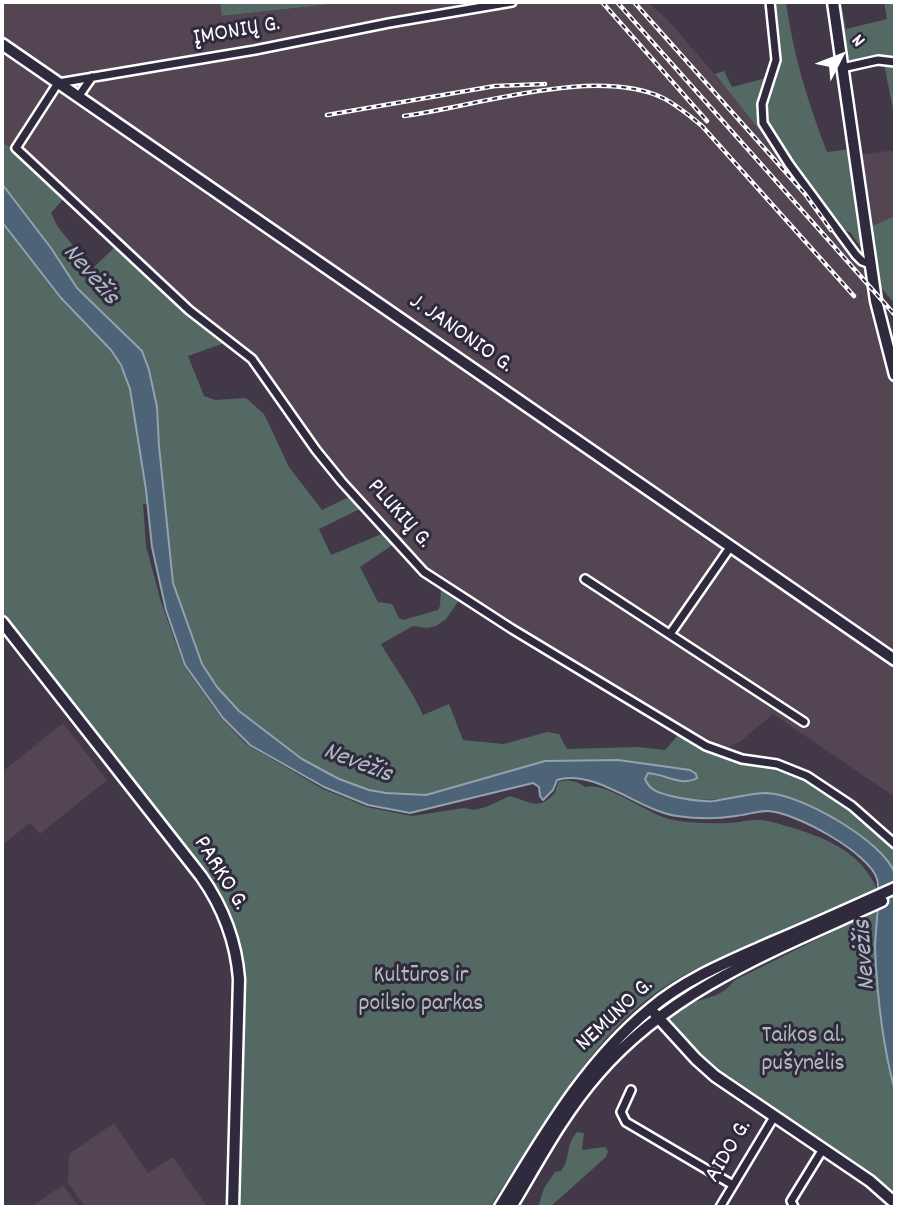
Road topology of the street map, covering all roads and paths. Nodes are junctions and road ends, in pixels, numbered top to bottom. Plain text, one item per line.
1 (512, 2) edge
2 (770, 2) edge
3 (832, 2) edge
4 (2, 44) edge
5 (895, 62) edge
6 (842, 68) junction
7 (92, 77) junction
8 (58, 83) junction
9 (78, 97) junction
10 (870, 264) junction
11 (895, 375) edge
12 (731, 546) junction
13 (585, 579) dead end
14 (2, 622) edge
15 (670, 634) junction
16 (895, 660) edge
17 (804, 722) dead end
18 (895, 844) edge
19 (895, 888) edge
20 (895, 895) edge
21 (815, 928) junction
22 (654, 1012) junction
23 (631, 1090) dead end
24 (774, 1117) junction
25 (823, 1149) junction
26 (733, 1185) junction
27 (895, 1203) edge
28 (233, 1207) edge
29 (500, 1207) edge
30 (511, 1207) edge
31 (720, 1207) edge
32 (794, 1207) edge

1 - 7 street, ĮMONIŲ G.
2 - 10 street
3 - 6 main road
4 - 8 main road, J. JANONIO G.
5 - 6 street
6 - 10 main road
7 - 8 street, ĮMONIŲ G.
7 - 9 street
8 - 9 main road, J. JANONIO G.
8 - 18 street, PLUKIŲ G.
9 - 12 main road, J. JANONIO G.
10 - 11 main road
12 - 15 street
12 - 16 main road, J. JANONIO G.
13 - 15 street
14 - 28 main road, PARKO G.
15 - 17 street
19 - 21 main road, NEMUNO G.
20 - 21 main road, NEMUNO G.
21 - 22 main road, NEMUNO G.
22 - 24 main road
22 - 29 main road, NEMUNO G.
22 - 30 main road, NEMUNO G.
23 - 26 street
24 - 25 main road
24 - 26 street, AIDO G.
25 - 27 main road
25 - 32 street
26 - 31 street, AIDO G.

